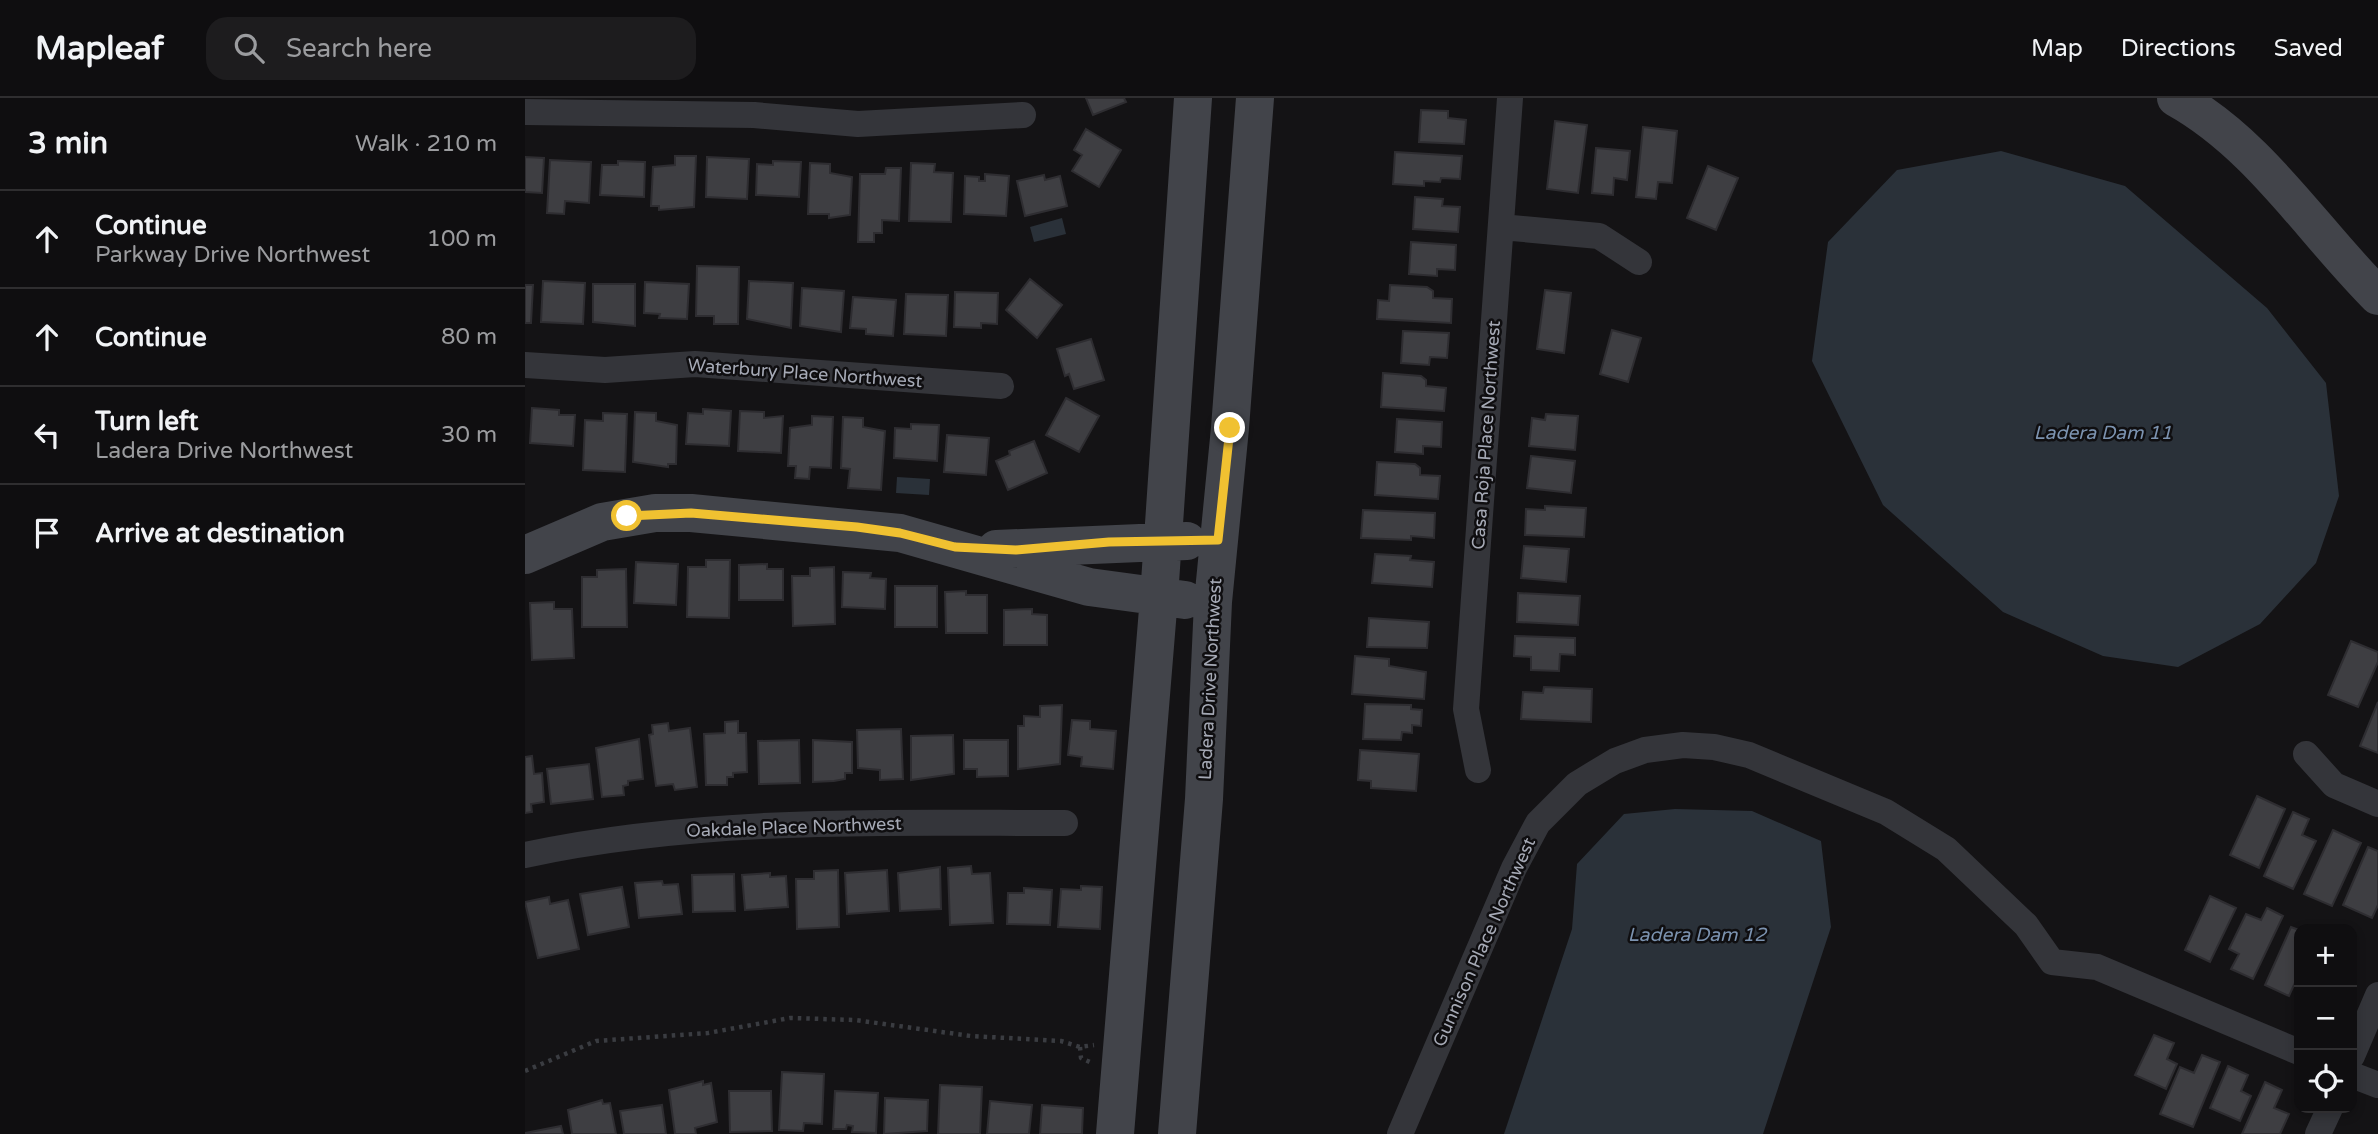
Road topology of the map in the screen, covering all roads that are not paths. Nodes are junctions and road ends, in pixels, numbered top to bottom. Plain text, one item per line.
1 (1193, 98) edge
2 (1255, 98) edge
3 (1510, 98) edge
4 (2176, 98) edge
5 (525, 112) edge
6 (1023, 116) dead end
7 (1501, 227) junction
8 (1639, 261) dead end
9 (2378, 296) edge
10 (525, 365) edge
11 (1001, 386) dead end
12 (1218, 540) junction
13 (1163, 542) junction
14 (955, 547) junction
15 (525, 555) edge
16 (1159, 597) junction
17 (1213, 602) junction
18 (2307, 754) dead end
19 (1478, 770) dead end
20 (2378, 804) edge
21 (1065, 823) dead end
22 (525, 855) edge
23 (2378, 995) edge
24 (2294, 1050) edge
25 (2355, 1050) edge
26 (2357, 1077) edge
27 (2378, 1086) edge
28 (2328, 1113) edge
29 (1115, 1134) edge
30 (1177, 1134) edge
31 (1400, 1134) edge
32 (2318, 1134) edge

1 - 13 main road
2 - 12 main road, Ladera Drive Northwest
3 - 7 street, Casa Roja Place Northwest
4 - 9 main road
5 - 6 street
7 - 8 street
7 - 19 street, Casa Roja Place Northwest
10 - 11 street, Waterbury Place Northwest
12 - 13 main road
12 - 17 main road, Ladera Drive Northwest
13 - 14 main road
13 - 16 main road
14 - 15 main road
14 - 16 main road
16 - 17 main road
16 - 29 main road
17 - 30 main road, Ladera Drive Northwest
18 - 20 street
21 - 22 street, Oakdale Place Northwest
23 - 25 street
24 - 31 street, Gunnison Place Northwest
26 - 27 street
28 - 32 street

